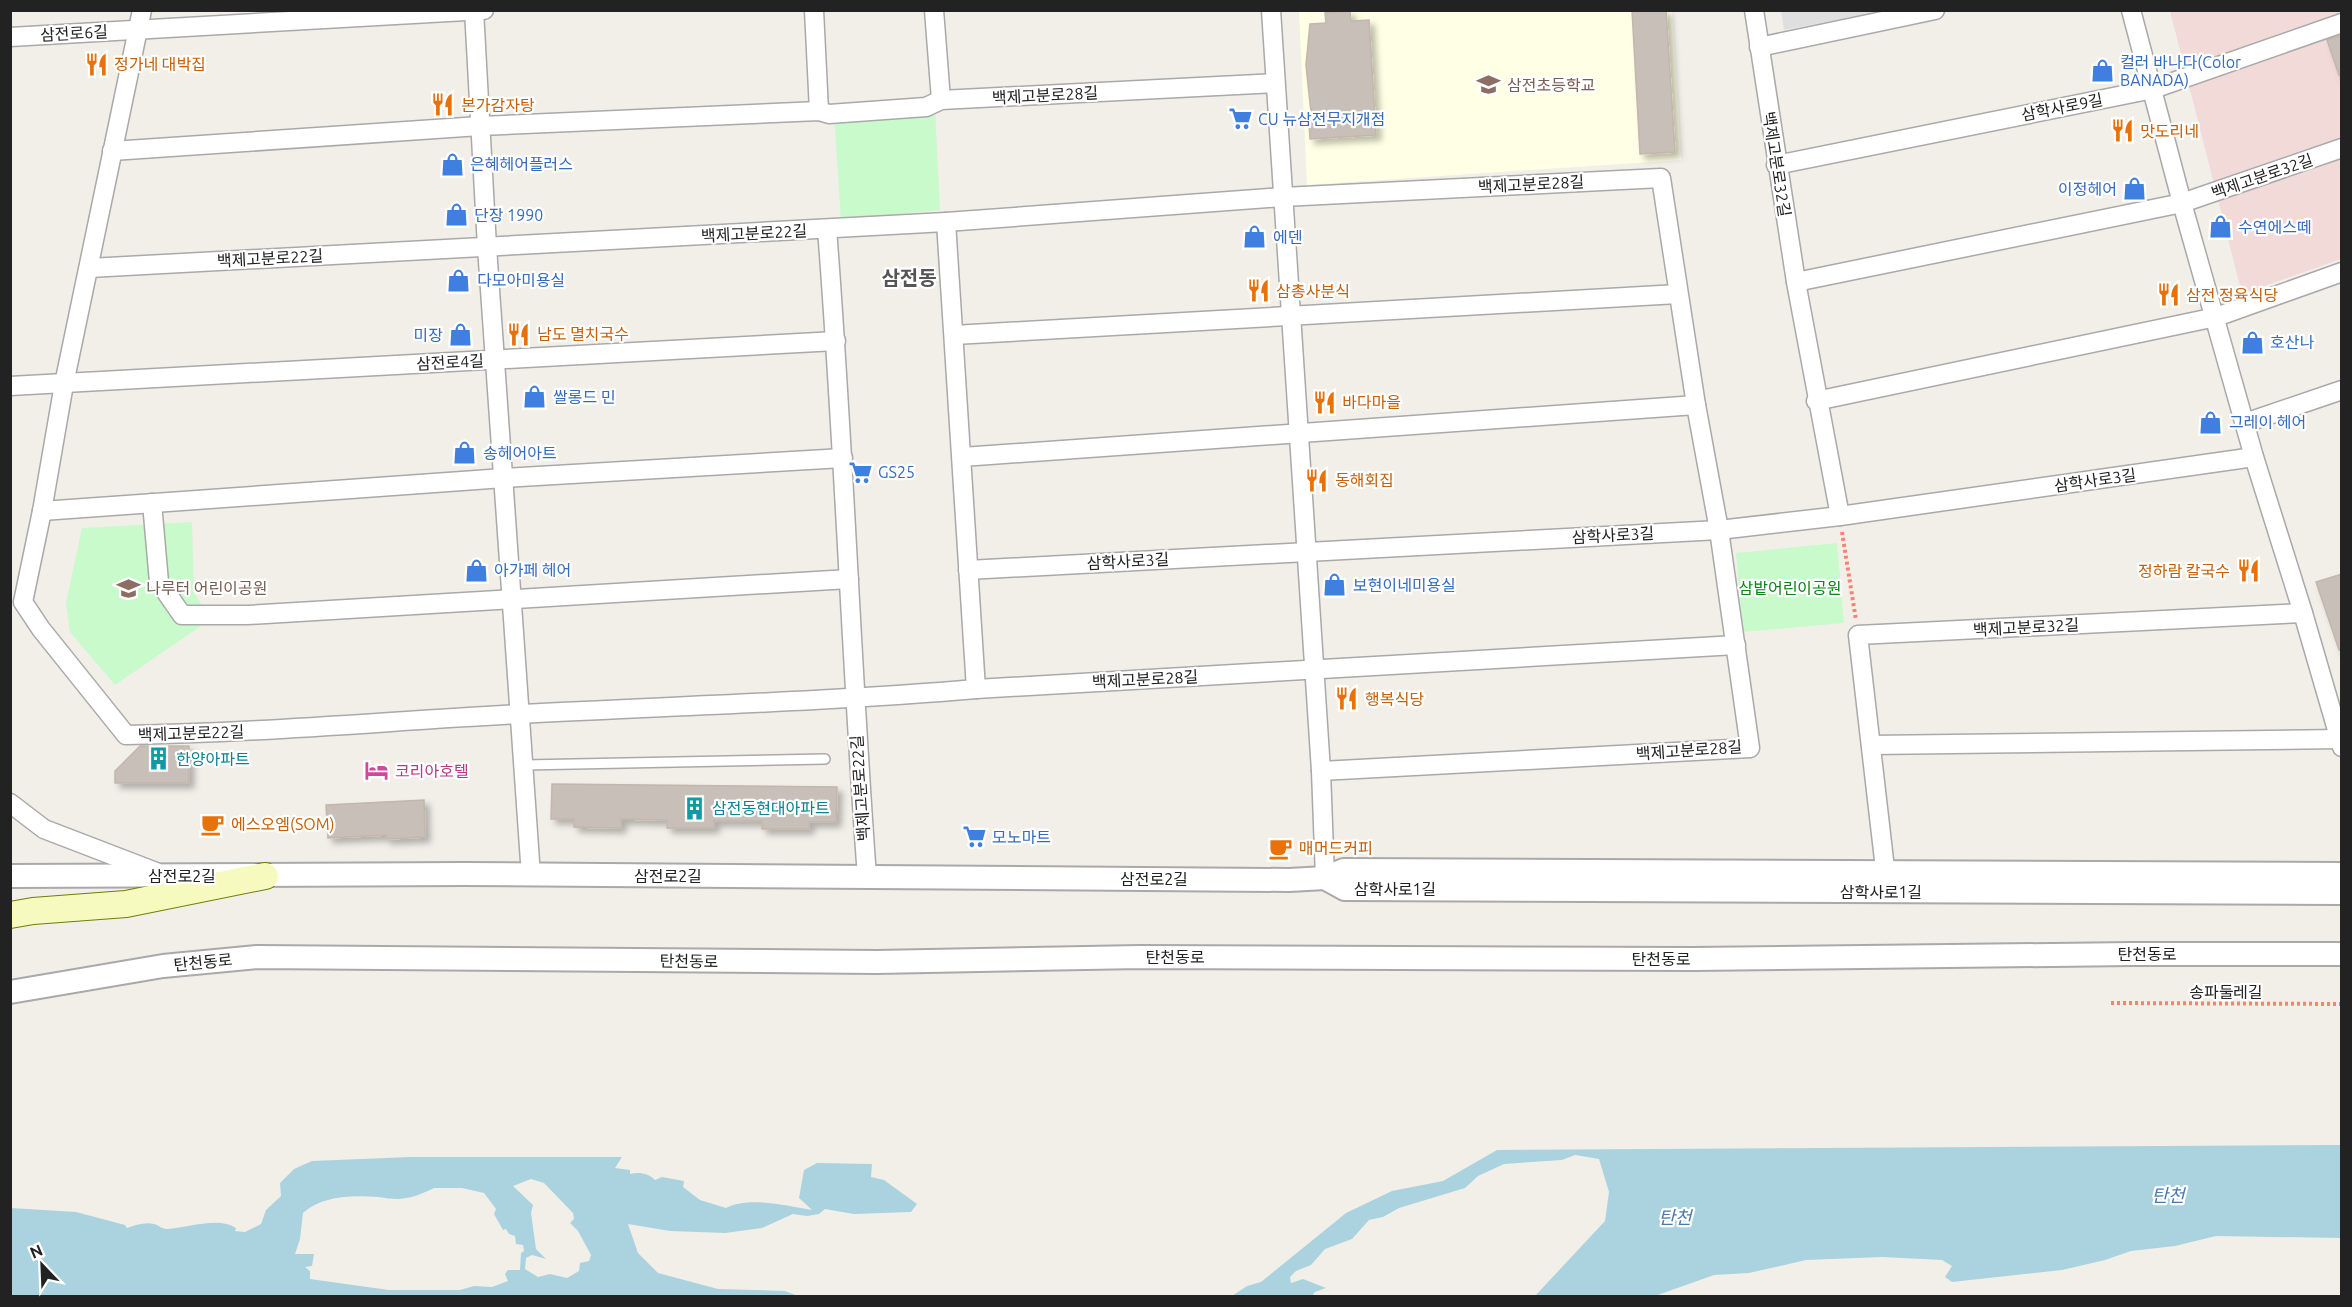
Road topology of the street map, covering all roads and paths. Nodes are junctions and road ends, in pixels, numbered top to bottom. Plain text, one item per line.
1 (142, 10) edge
2 (484, 10) edge
3 (814, 10) edge
4 (934, 10) edge
5 (1271, 10) edge
6 (1754, 10) edge
7 (1935, 10) edge
8 (2132, 10) edge
9 (474, 11) edge
10 (2342, 23) edge
11 (138, 30) junction
12 (10, 37) edge
13 (1760, 47) junction
14 (1275, 83) junction
15 (2152, 89) junction
16 (941, 100) junction
17 (819, 111) junction
18 (480, 126) junction
19 (2342, 148) edge
20 (112, 151) junction
21 (1776, 165) junction
22 (1283, 197) junction
23 (2182, 203) junction
24 (946, 222) junction
25 (827, 229) junction
26 (488, 247) junction
27 (89, 268) junction
28 (2342, 272) edge
29 (1796, 282) junction
30 (1678, 294) junction
31 (1292, 315) junction
32 (2216, 317) junction
33 (954, 335) junction
34 (836, 341) junction
35 (495, 360) junction
36 (64, 384) junction
37 (10, 386) edge
38 (2342, 390) edge
39 (1816, 401) junction
40 (1696, 405) junction
41 (2245, 423) junction
42 (1299, 434) junction
43 (962, 456) junction
44 (843, 458) junction
45 (2254, 458) junction
46 (504, 478) junction
47 (152, 502) junction
48 (42, 511) junction
49 (1840, 516) junction
50 (1719, 530) junction
51 (1305, 552) junction
52 (968, 570) junction
53 (849, 579) junction
54 (513, 598) junction
55 (2303, 613) junction
56 (1858, 635) junction
57 (1736, 645) junction
58 (1314, 669) junction
59 (976, 689) junction
60 (854, 699) junction
61 (520, 714) junction
62 (2341, 743) edge
63 (1871, 745) junction
64 (825, 759) dead end
65 (524, 765) junction
66 (1321, 771) junction
67 (10, 803) edge
68 (2342, 874) edge
69 (10, 876) edge
70 (166, 876) junction
71 (265, 876) junction
72 (531, 876) junction
73 (867, 877) junction
74 (1325, 878) junction
75 (1887, 882) junction
76 (2342, 893) edge
77 (10, 915) edge
78 (2342, 954) edge
79 (10, 992) edge
80 (2111, 1004) dead end
81 (2342, 1004) edge

1 - 11 street
2 - 9 street, 삼전로6길
3 - 17 street
4 - 16 street
5 - 14 street
6 - 13 street, 백제고분로32길
7 - 13 street
8 - 15 street
9 - 11 street, 삼전로6길
9 - 18 street
10 - 15 street, 삼학사로9길
11 - 12 street, 삼전로6길
11 - 20 street
13 - 21 street, 백제고분로32길
14 - 16 street, 백제고분로28길
14 - 22 street
15 - 21 street, 삼학사로9길
15 - 23 street
16 - 17 street
17 - 18 street
18 - 20 street
18 - 26 street
19 - 23 street, 백제고분로32길
20 - 27 street
21 - 29 street, 백제고분로32길
22 - 24 street, 백제고분로28길
22 - 30 street, 백제고분로28길
22 - 31 street
23 - 29 street, 백제고분로32길
23 - 32 street
24 - 25 street, 백제고분로28길
24 - 33 street
25 - 26 street, 백제고분로22길
25 - 34 street, 백제고분로22길
26 - 27 street, 백제고분로22길
26 - 35 street
27 - 36 street
28 - 32 street
29 - 39 street, 백제고분로32길
30 - 31 street
30 - 40 street, 백제고분로28길
31 - 33 street
31 - 42 street
32 - 39 street
32 - 41 street
33 - 43 street
34 - 35 street, 삼전로4길
34 - 44 street, 백제고분로22길
35 - 36 street, 삼전로4길
35 - 46 street
36 - 37 street, 삼전로4길
36 - 48 street
38 - 41 street
39 - 49 street, 백제고분로32길
40 - 42 street
40 - 50 street, 백제고분로28길
41 - 45 street
42 - 43 street
42 - 51 street
43 - 52 street
44 - 46 street
44 - 53 street, 백제고분로22길
45 - 49 street, 삼학사로3길
45 - 55 street
46 - 47 street
46 - 54 street
47 - 48 street
47 - 54 street
48 - 61 street, 백제고분로22길
49 - 50 street, 삼학사로3길
49 - 56 path
50 - 51 street, 삼학사로3길
50 - 57 street, 백제고분로28길
51 - 52 street, 삼학사로3길
51 - 58 street
52 - 59 street
53 - 54 street
53 - 60 street, 백제고분로22길
54 - 61 street
55 - 56 street, 백제고분로32길
55 - 62 street
56 - 63 street
57 - 58 street, 백제고분로28길
57 - 66 street, 백제고분로28길
58 - 59 street, 백제고분로28길
58 - 66 street
59 - 60 street, 백제고분로28길
60 - 61 street, 백제고분로22길
60 - 73 street, 백제고분로22길
61 - 65 street
62 - 63 street
63 - 75 street
64 - 65 lane
65 - 72 street
66 - 74 street
67 - 70 street
68 - 75 street, 삼학사로1길
69 - 70 street, 삼전로2길
70 - 71 street, 삼전로2길
71 - 72 street, 삼전로2길
71 - 77 main road
72 - 73 street, 삼전로2길
73 - 74 street, 삼전로2길
74 - 75 street, 삼학사로1길
75 - 76 street, 삼학사로1길
78 - 79 street, 탄천동로
80 - 81 path, 송파둘레길

